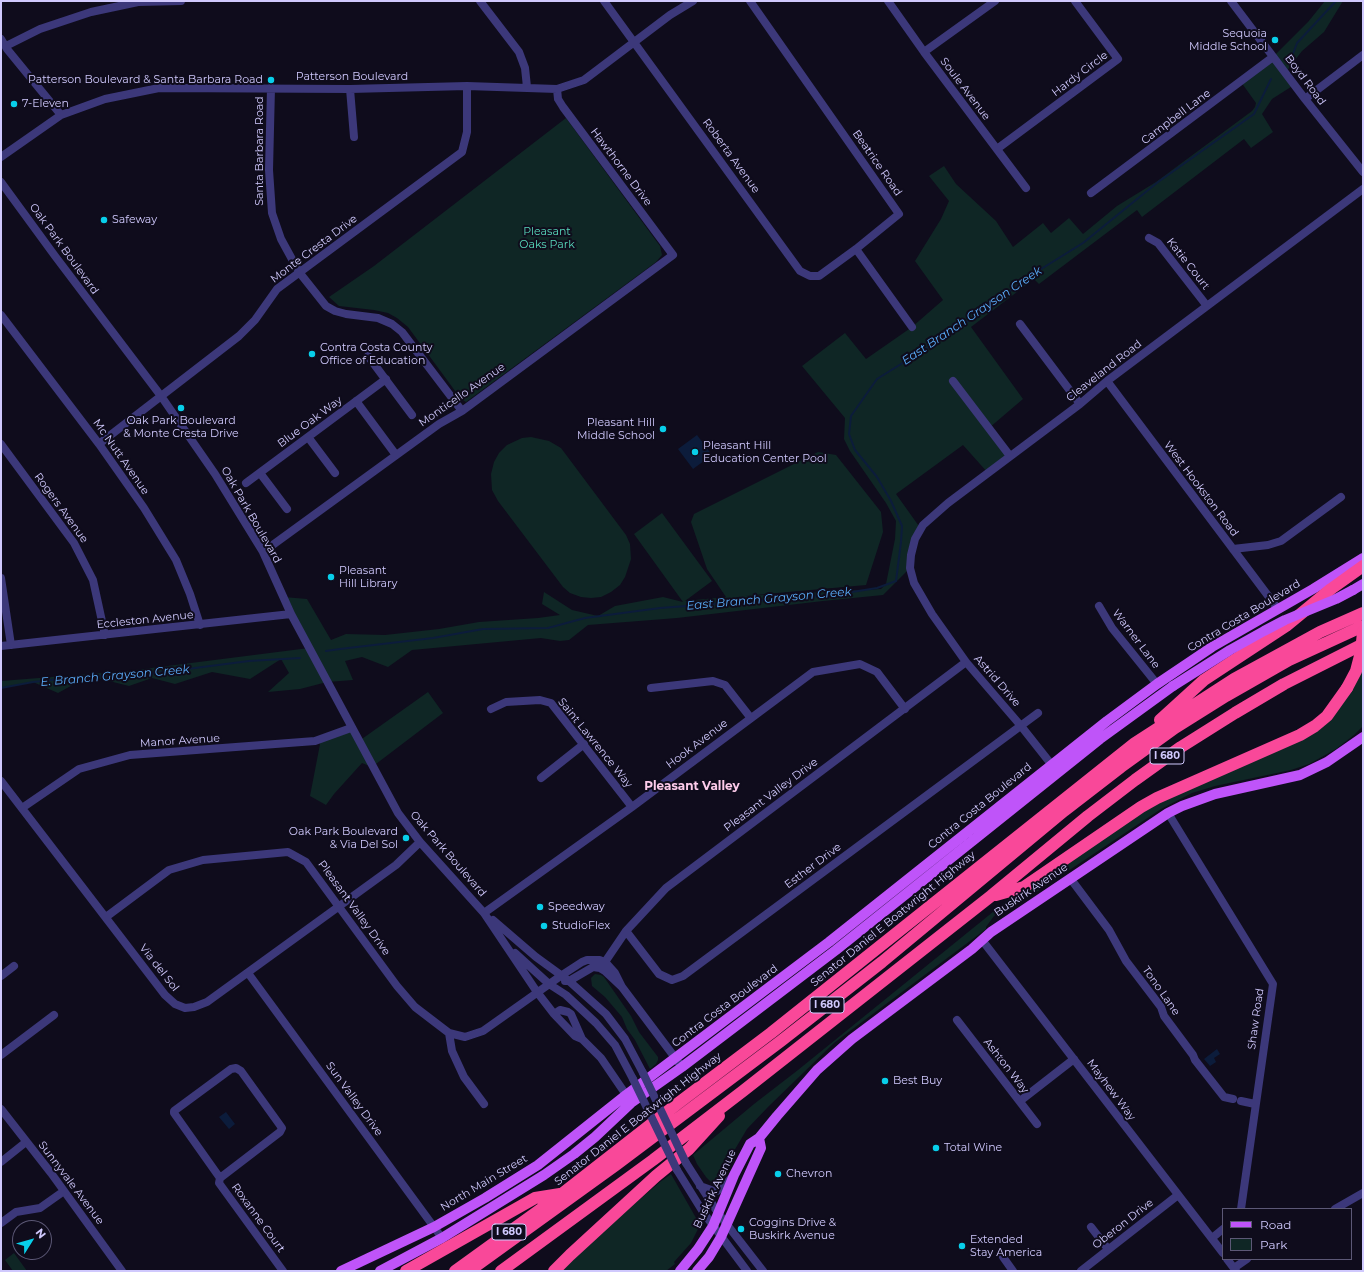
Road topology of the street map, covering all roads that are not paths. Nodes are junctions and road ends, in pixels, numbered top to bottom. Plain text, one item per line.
1 (181, 1) edge
2 (480, 1) edge
3 (604, 1) edge
4 (694, 1) edge
5 (750, 1) edge
6 (888, 1) edge
7 (995, 1) edge
8 (1075, 1) edge
9 (1231, 1) edge
10 (1, 39) edge
11 (634, 41) junction
12 (6, 46) junction
13 (924, 52) junction
14 (1363, 56) edge
15 (1273, 57) junction
16 (467, 86) junction
17 (271, 88) junction
18 (350, 88) junction
19 (527, 88) junction
20 (557, 89) junction
21 (1305, 99) junction
22 (61, 115) junction
23 (354, 137) dead end
24 (997, 149) junction
25 (1, 156) edge
26 (1363, 172) edge
27 (1, 182) edge
28 (1026, 188) dead end
29 (1363, 189) edge
30 (1091, 193) dead end
31 (1149, 238) dead end
32 (856, 249) junction
33 (673, 255) joint
34 (299, 272) junction
35 (1207, 306) junction
36 (1, 315) edge
37 (1020, 324) dead end
38 (912, 327) dead end
39 (368, 356) dead end
40 (386, 379) junction
41 (953, 381) dead end
42 (1107, 381) junction
43 (162, 396) junction
44 (356, 401) junction
45 (1080, 404) junction
46 (462, 411) junction
47 (412, 415) dead end
48 (308, 437) junction
49 (1, 444) edge
50 (99, 444) junction
51 (396, 455) junction
52 (1010, 456) junction
53 (260, 473) junction
54 (335, 473) dead end
55 (246, 483) dead end
56 (1340, 497) dead end
57 (287, 509) dead end
58 (1233, 549) junction
59 (263, 552) junction
60 (1363, 558) edge
61 (1363, 566) edge
62 (1, 578) edge
63 (1363, 584) edge
64 (923, 598) joint
65 (1099, 606) dead end
66 (1278, 609) junction
67 (1363, 613) edge
68 (291, 614) junction
69 (200, 625) junction
70 (1363, 626) edge
71 (1363, 632) edge
72 (105, 635) junction
73 (1363, 644) edge
74 (11, 645) junction
75 (1, 646) edge
76 (966, 662) junction
77 (1157, 684) junction
78 (651, 688) dead end
79 (491, 709) dead end
80 (905, 709) junction
81 (1038, 713) dead end
82 (750, 718) junction
83 (1021, 726) junction
84 (351, 728) junction
85 (1363, 737) edge
86 (1135, 743) junction
87 (584, 744) junction
88 (1051, 764) junction
89 (1058, 774) junction
90 (541, 778) dead end
91 (1, 781) edge
92 (632, 807) junction
93 (22, 808) junction
94 (1168, 813) junction
95 (420, 842) junction
96 (1070, 878) junction
97 (991, 896) junction
98 (339, 906) junction
99 (484, 913) junction
100 (106, 917) junction
101 (626, 931) junction
102 (982, 940) junction
103 (507, 946) junction
104 (605, 962) junction
105 (14, 966) dead end
106 (248, 973) junction
107 (562, 975) junction
108 (1, 976) edge
109 (569, 981) junction
110 (550, 984) junction
111 (622, 987) junction
112 (537, 992) junction
113 (54, 1015) dead end
114 (957, 1020) dead end
115 (449, 1033) junction
116 (1, 1055) edge
117 (675, 1059) junction
118 (1074, 1059) junction
119 (682, 1067) junction
120 (743, 1091) junction
121 (629, 1099) junction
122 (1020, 1101) junction
123 (484, 1104) dead end
124 (1255, 1104) junction
125 (1, 1109) edge
126 (1037, 1124) dead end
127 (759, 1138) junction
128 (26, 1142) junction
129 (1, 1162) edge
130 (734, 1175) junction
131 (220, 1178) junction
132 (700, 1186) junction
133 (64, 1191) junction
134 (563, 1193) junction
135 (1363, 1193) edge
136 (1178, 1195) junction
137 (1241, 1208) edge
138 (1337, 1208) edge
139 (718, 1213) junction
140 (1, 1223) edge
141 (727, 1224) junction
142 (713, 1226) junction
143 (434, 1227) junction
144 (1091, 1227) dead end
145 (1222, 1230) edge
146 (721, 1237) junction
147 (442, 1238) junction
148 (1212, 1238) junction
149 (1108, 1249) junction
150 (1222, 1252) edge
151 (1002, 1257) dead end
152 (1228, 1260) edge
153 (1246, 1260) edge
154 (1235, 1269) edge
155 (122, 1271) edge
156 (283, 1271) edge
157 (340, 1271) edge
158 (380, 1271) edge
159 (406, 1271) edge
160 (455, 1271) edge
161 (470, 1271) edge
162 (501, 1271) edge
163 (554, 1271) edge
164 (680, 1271) edge
165 (697, 1271) edge
166 (747, 1271) edge
167 (763, 1271) edge
168 (1013, 1271) edge
169 (1081, 1271) edge

1 - 12 street
2 - 19 street
3 - 11 street, Roberta Avenue
4 - 11 street, Patterson Boulevard
5 - 32 street, Beatrice Road
6 - 13 street, Soule Avenue
7 - 13 street
8 - 24 street, Hardy Circle
9 - 15 street, Boyd Road
10 - 12 street
11 - 20 street, Patterson Boulevard
11 - 32 street, Roberta Avenue
12 - 22 street
13 - 24 street, Soule Avenue
14 - 21 street
15 - 21 street, Boyd Road
15 - 30 street, Campbell Lane
16 - 18 street, Patterson Boulevard
16 - 19 street, Patterson Boulevard
16 - 34 street, Monte Cresta Drive
17 - 18 street, Patterson Boulevard
17 - 22 street, Patterson Boulevard
17 - 34 street, Santa Barbara Road
18 - 23 street
19 - 20 street, Patterson Boulevard
20 - 33 street, Hawthorne Drive
21 - 26 street, Boyd Road
22 - 25 street, Patterson Boulevard
24 - 28 street, Soule Avenue
27 - 43 street, Oak Park Boulevard
29 - 35 street, Cleaveland Road
31 - 35 street, Katie Court
32 - 38 street
33 - 46 street, Monticello Avenue
34 - 43 street, Monte Cresta Drive
34 - 46 street, Santa Barbara Road
35 - 42 street, Cleaveland Road
36 - 50 street, Mc Nutt Avenue
37 - 45 street
39 - 40 street
40 - 44 street, Blue Oak Way
40 - 47 street
41 - 52 street
42 - 45 street, Cleaveland Road
42 - 58 street, West Hookston Road
43 - 50 street, Monte Cresta Drive
43 - 59 street, Oak Park Boulevard
44 - 48 street, Blue Oak Way
44 - 51 street
45 - 52 street, Cleaveland Road
46 - 51 street, Monticello Avenue
48 - 53 street, Blue Oak Way
48 - 54 street
49 - 72 street, Rogers Avenue
50 - 69 street, Mc Nutt Avenue
51 - 59 street, Monticello Avenue
52 - 64 street, Cleaveland Road
53 - 55 street, Blue Oak Way
53 - 57 street
56 - 58 street
58 - 66 street, West Hookston Road
59 - 68 street, Oak Park Boulevard
60 - 66 main road, Contra Costa Boulevard
61 - 86 highway
62 - 74 street
63 - 89 main road, Contra Costa Boulevard, bridge
64 - 76 street, Astrid Drive
65 - 77 street, Warner Lane
66 - 77 main road, Contra Costa Boulevard
67 - 86 highway, Senator Daniel E Boatwright Highway / I 680
68 - 69 street, Eccleston Avenue
68 - 84 street, Oak Park Boulevard
69 - 72 street, Eccleston Avenue
70 - 161 highway, I 680
71 - 97 highway, bridge
72 - 74 street, Eccleston Avenue
73 - 97 highway, I 680
74 - 75 street, Eccleston Avenue
76 - 80 street, Pleasant Valley Drive
76 - 83 street, Astrid Drive
77 - 88 main road, Contra Costa Boulevard
78 - 82 street
79 - 87 street, Saint Lawrence Way
80 - 82 street, Hook Avenue
80 - 101 street, Pleasant Valley Drive
81 - 83 street, Esther Drive
82 - 92 street, Hook Avenue
83 - 88 street, Astrid Drive
83 - 101 street, Esther Drive
84 - 93 street, Manor Avenue
84 - 95 street, Oak Park Boulevard
85 - 94 main road, Buskirk Avenue
86 - 134 highway, Senator Daniel E Boatwright Highway / I 680
87 - 90 street
87 - 92 street, Saint Lawrence Way
88 - 89 street, Astrid Drive
88 - 117 main road, Contra Costa Boulevard
89 - 119 main road, Contra Costa Boulevard
91 - 93 street, Via del Sol
92 - 99 street, Hook Avenue
93 - 100 street, Via del Sol
94 - 96 main road, Buskirk Avenue
94 - 124 street, Shaw Road
95 - 98 street, Via del Sol
95 - 99 street, Oak Park Boulevard
96 - 102 main road, Buskirk Avenue
96 - 124 street, Tono Lane
97 - 120 highway, I 680
98 - 100 street, Pleasant Valley Drive
98 - 106 street, Via del Sol
98 - 115 street, Pleasant Valley Drive
99 - 103 street, Oak Park Boulevard
99 - 107 street, Oak Park Boulevard
100 - 106 street, Via del Sol
101 - 104 street, Pleasant Valley Drive
102 - 118 street, Mayhew Way
102 - 127 main road, Buskirk Avenue
103 - 110 street, Oak Park Boulevard
103 - 112 street, Oak Park Boulevard
104 - 107 street
104 - 111 street
105 - 108 street
106 - 143 street, Sun Valley Drive
107 - 109 street, Oak Park Boulevard
107 - 110 street
109 - 110 street
109 - 111 street
109 - 132 street, Oak Park Boulevard, bridge
110 - 112 street
110 - 142 street, Oak Park Boulevard, bridge
111 - 117 street
112 - 115 street, Pleasant Valley Drive
112 - 121 street, Oak Park Boulevard
113 - 116 street
114 - 122 street, Ashton Way
115 - 123 street
117 - 119 street
117 - 121 main road, Contra Costa Boulevard
118 - 122 street
118 - 136 street, Mayhew Way
119 - 121 main road, Contra Costa Boulevard
120 - 162 highway, I 680
120 - 163 highway
121 - 143 main road, North Main Street
121 - 147 main road
122 - 126 street, Ashton Way
124 - 137 street, Shaw Road
125 - 128 street, Sunnyvale Avenue
127 - 130 main road, Buskirk Avenue
127 - 141 main road
128 - 129 street
128 - 133 street, Sunnyvale Avenue
130 - 132 street
130 - 139 main road, Buskirk Avenue
131 - 131 street, Roxanne Court
131 - 156 street, Roxanne Court
132 - 139 street, Oak Park Boulevard
133 - 140 street
133 - 155 street, Sunnyvale Avenue
134 - 159 highway
134 - 160 highway, Senator Daniel E Boatwright Highway / I 680
135 - 138 street
136 - 148 street, Mayhew Way
136 - 149 street, Oberon Drive
139 - 141 street, Oak Park Boulevard
139 - 142 main road, Buskirk Avenue
141 - 146 main road
141 - 167 street, Oak Park Boulevard
142 - 146 street, Oak Park Boulevard
142 - 164 main road, Buskirk Avenue
143 - 147 street, Sun Valley Drive
143 - 157 main road, North Main Street
144 - 149 street
145 - 148 street
146 - 165 main road
146 - 166 street, Oak Park Boulevard
147 - 158 main road
148 - 150 street, Mayhew Way
149 - 169 street, Oberon Drive
151 - 168 street
152 - 154 street
153 - 154 street

